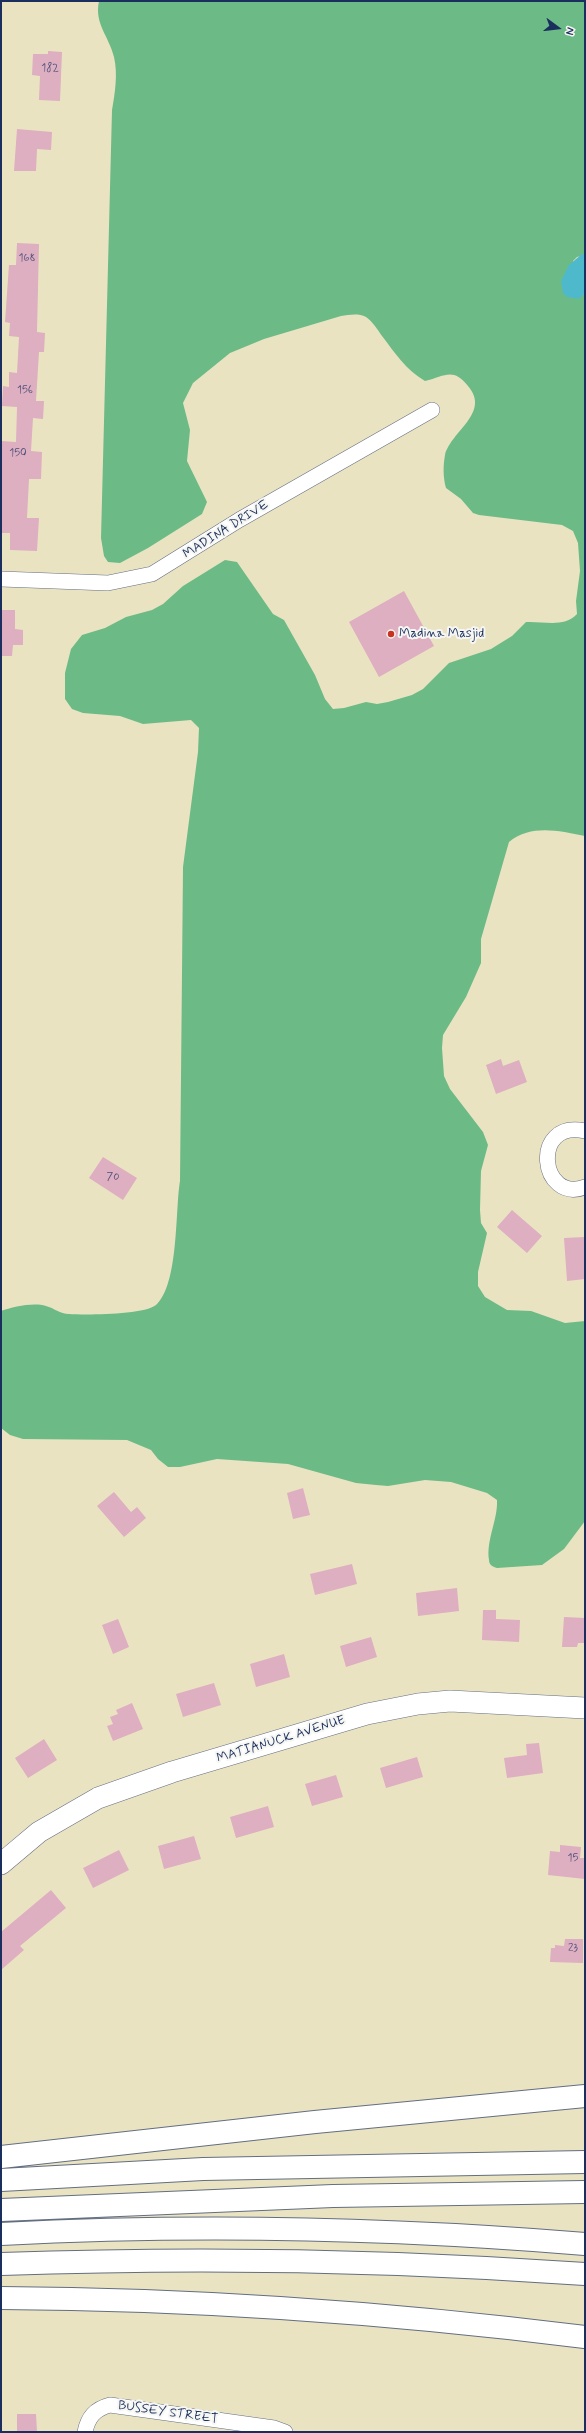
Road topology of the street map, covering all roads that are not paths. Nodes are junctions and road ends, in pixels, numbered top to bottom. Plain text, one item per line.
1 (432, 410) dead end
2 (1, 579) edge
3 (585, 1131) edge
4 (585, 1187) edge
5 (585, 1708) edge
6 (1, 1864) edge
7 (585, 2096) edge
8 (1, 2157) edge
9 (585, 2162) edge
10 (1, 2180) edge
11 (585, 2192) edge
12 (1, 2210) edge
13 (1, 2234) edge
14 (585, 2244) edge
15 (1, 2264) edge
16 (585, 2274) edge
17 (1, 2298) edge
18 (585, 2336) edge
19 (85, 2432) edge
20 (285, 2432) edge

1 - 2 street, MADINA DRIVE
3 - 4 street
5 - 6 street, MATIANUCK AVENUE
7 - 8 highway
9 - 10 highway
11 - 12 highway
13 - 14 highway
15 - 16 highway
17 - 18 highway
19 - 20 street, BUSSEY STREET

